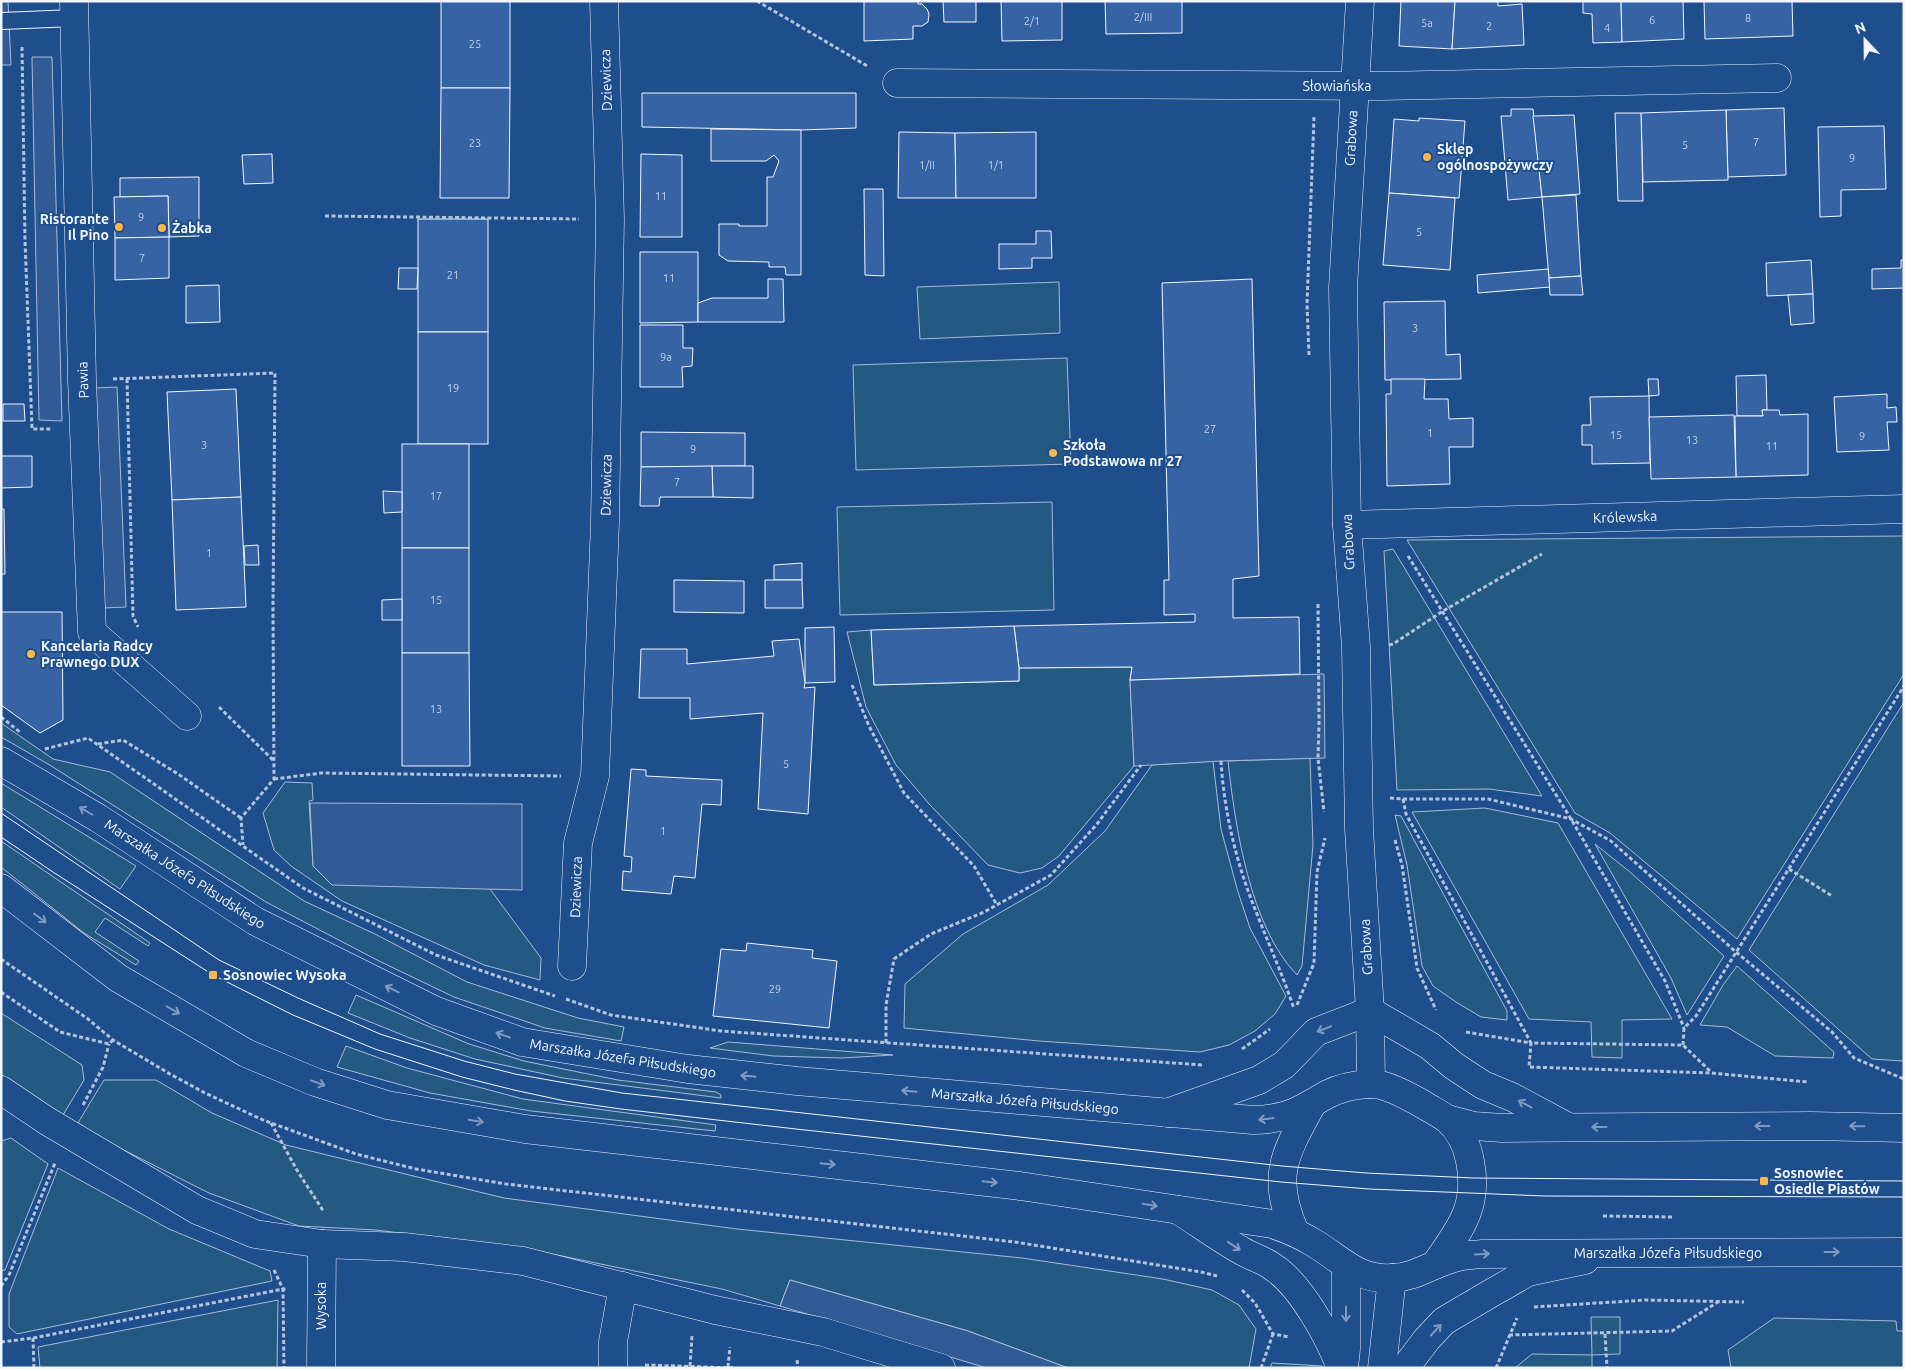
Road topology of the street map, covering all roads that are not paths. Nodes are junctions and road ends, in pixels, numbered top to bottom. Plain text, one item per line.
1 (604, 1) edge
2 (1360, 1) edge
3 (74, 9) edge
4 (1, 21) edge
5 (1777, 78) dead end
6 (897, 83) road end
7 (1354, 86) junction
8 (1904, 509) edge
9 (1347, 525) junction
10 (187, 716) dead end
11 (1, 761) edge
12 (1, 888) edge
13 (572, 966) dead end
14 (1370, 1011) junction
15 (1371, 1084) junction
16 (1, 1090) edge
17 (1312, 1104) junction
18 (1167, 1114) junction
19 (1447, 1119) junction
20 (1568, 1127) junction
21 (1904, 1128) edge
22 (1178, 1210) junction
23 (1295, 1232) junction
24 (330, 1244) junction
25 (1904, 1252) edge
26 (1619, 1254) junction
27 (1346, 1265) junction
28 (1435, 1265) junction
29 (1392, 1278) junction
30 (622, 1286) junction
31 (625, 1366) edge
32 (931, 1366) edge
33 (321, 1368) edge
34 (1340, 1368) edge
35 (1344, 1368) edge
36 (1382, 1368) edge
37 (1406, 1368) edge

1 - 13 street, Dziewicza
2 - 7 street, Grabowa
3 - 4 lane
3 - 10 street, Pawia
5 - 7 street, Słowiańska
6 - 7 street, Słowiańska
7 - 9 street, Grabowa
8 - 9 street, Królewska
9 - 14 street, Grabowa
18 -> 11 street, Marszałka Józefa Piłsudskiego
12 -> 22 street
14 - 15 street, Grabowa
14 -> 18 street
20 -> 14 street
15 - 17 street, Marszałka Józefa Piłsudskiego
15 - 19 street
16 - 24 street
17 -> 18 street, Marszałka Józefa Piłsudskiego
17 - 23 street
19 - 20 street
19 - 28 street
21 -> 20 street
22 - 23 street
22 -> 34 street
23 - 27 street, Marszałka Józefa Piłsudskiego
24 - 30 street
24 - 33 street, Wysoka
26 -> 25 street, Marszałka Józefa Piłsudskiego
28 -> 26 street, Marszałka Józefa Piłsudskiego
37 -> 26 street
27 - 29 street, Marszałka Józefa Piłsudskiego
27 -> 35 street
28 - 29 street, Marszałka Józefa Piłsudskiego
29 - 36 street
30 - 31 street
30 - 32 street

